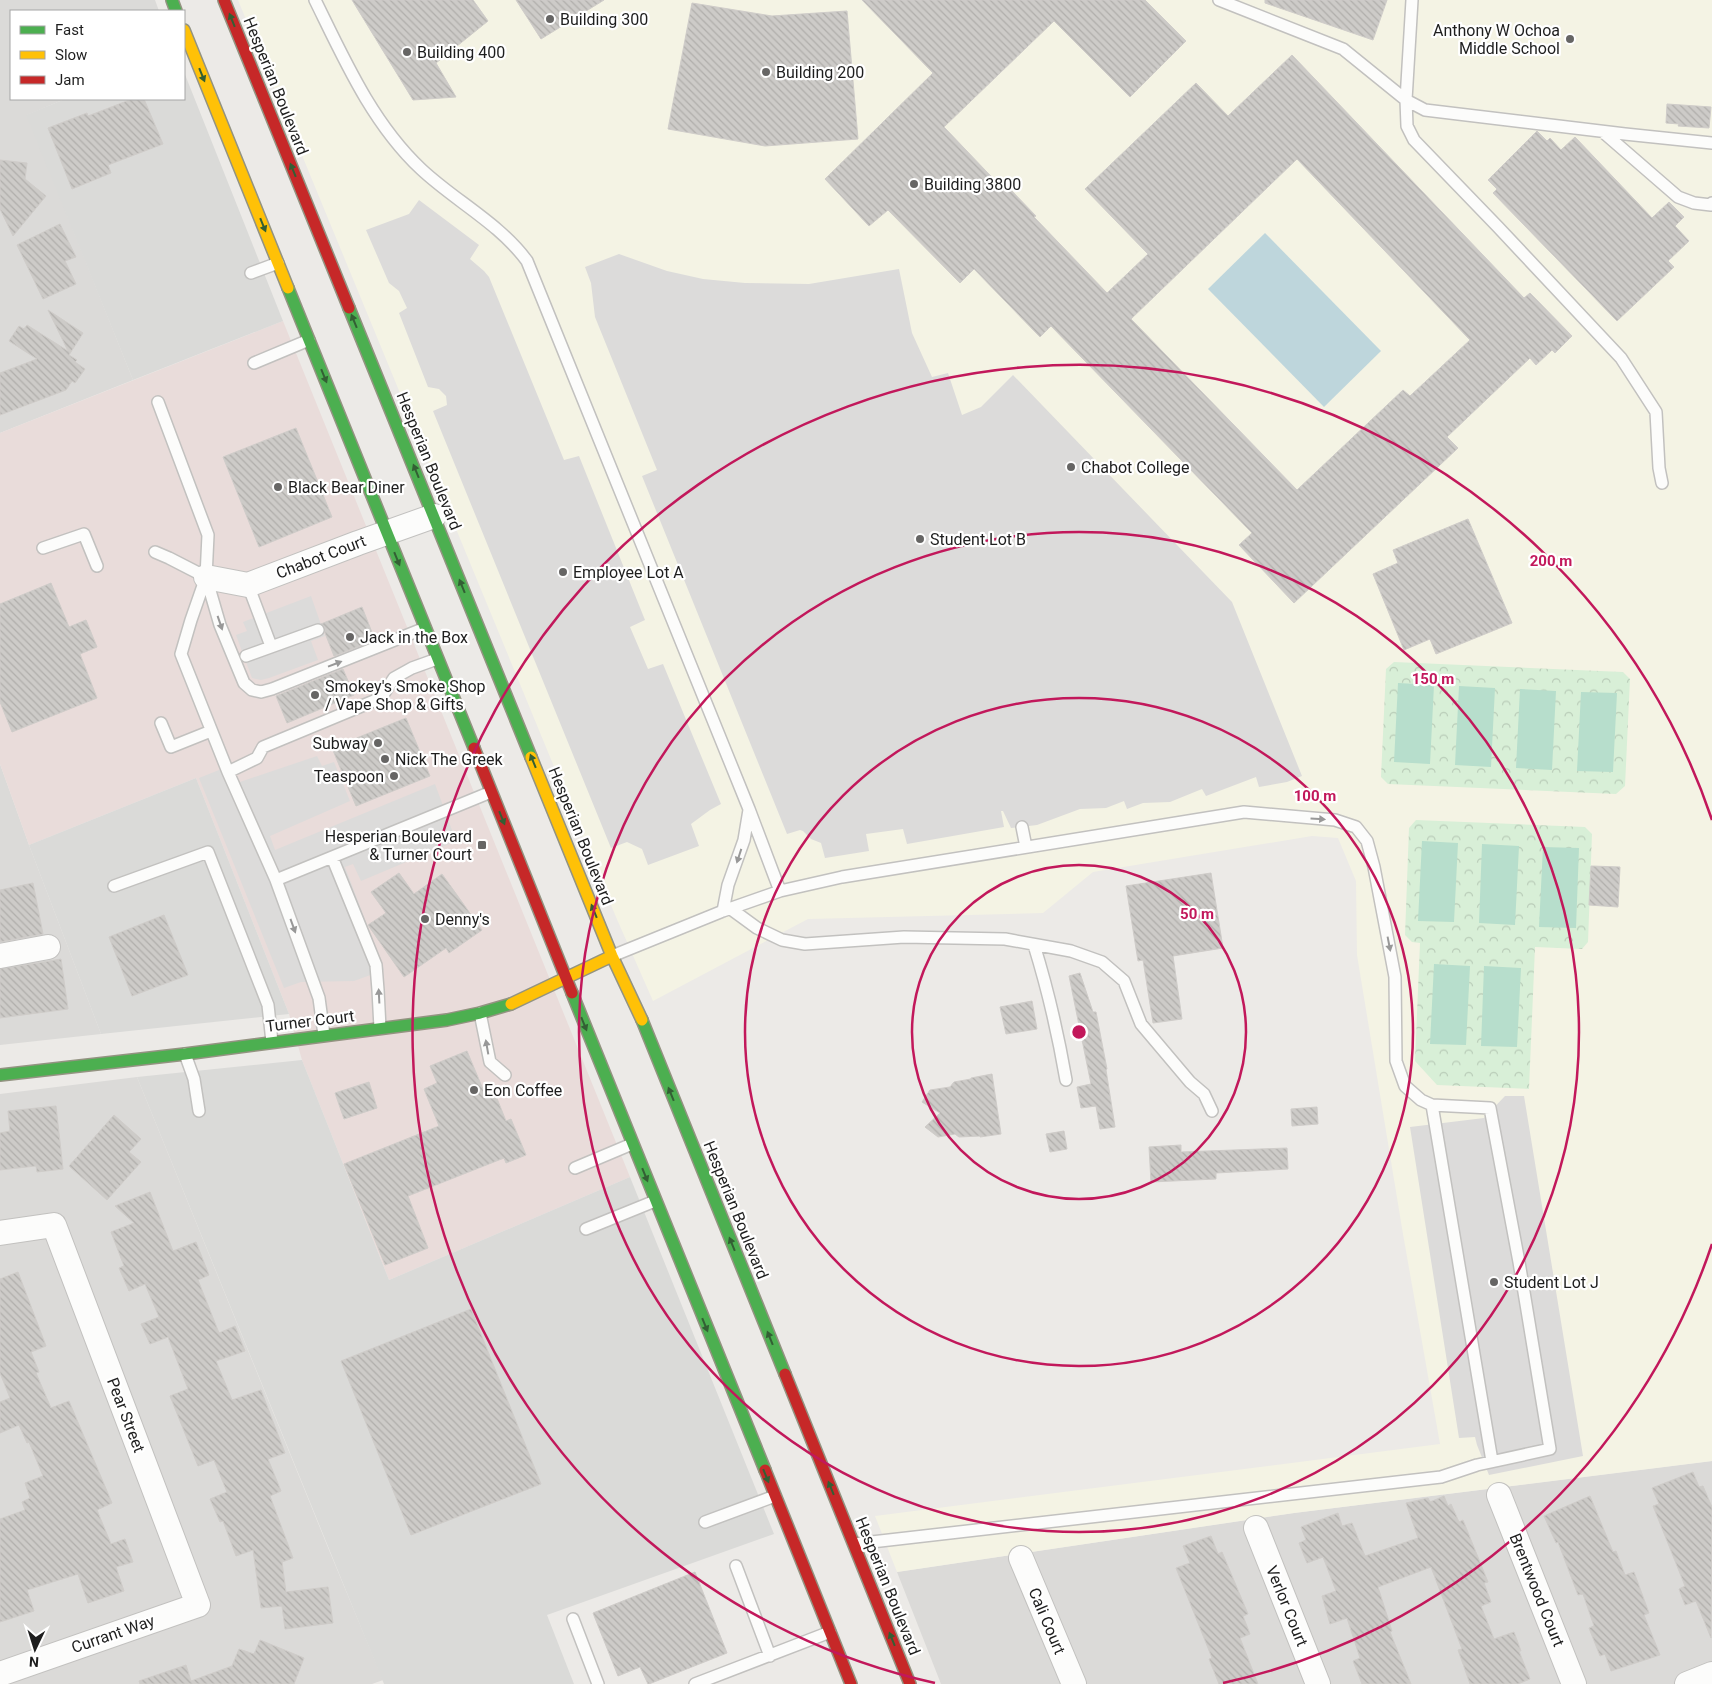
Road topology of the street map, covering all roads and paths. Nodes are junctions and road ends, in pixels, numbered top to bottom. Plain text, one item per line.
1 (224, 0) edge
2 (315, 0) edge
3 (1219, 0) edge
4 (1412, 0) edge
5 (185, 32) edge
6 (1406, 100) junction
7 (1603, 132) junction
8 (1712, 143) edge
9 (1712, 203) edge
10 (278, 262) junction
11 (251, 273) dead end
12 (309, 340) junction
13 (254, 363) dead end
14 (158, 402) dead end
15 (1662, 483) dead end
16 (434, 516) junction
17 (386, 533) junction
18 (43, 548) dead end
19 (155, 552) dead end
20 (97, 566) dead end
21 (206, 577) junction
22 (248, 585) junction
23 (425, 628) junction
24 (318, 630) dead end
25 (271, 646) junction
26 (246, 656) dead end
27 (437, 659) junction
28 (161, 723) dead end
29 (212, 731) junction
30 (228, 772) junction
31 (491, 792) junction
32 (749, 809) junction
33 (1022, 827) dead end
34 (1026, 847) junction
35 (332, 857) junction
36 (276, 880) junction
37 (114, 886) dead end
38 (780, 891) junction
39 (727, 910) junction
40 (1034, 945) junction
41 (48, 947) dead end
42 (0, 956) edge
43 (612, 956) junction
44 (566, 979) junction
45 (480, 1013) junction
46 (380, 1028) junction
47 (324, 1035) junction
48 (272, 1042) junction
49 (185, 1054) junction
50 (0, 1075) edge
51 (505, 1075) dead end
52 (1066, 1080) dead end
53 (1432, 1105) junction
54 (199, 1111) dead end
55 (1212, 1111) dead end
56 (632, 1144) junction
57 (575, 1168) dead end
58 (655, 1202) junction
59 (586, 1229) dead end
60 (0, 1233) edge
61 (1492, 1462) junction
62 (1499, 1495) dead end
63 (775, 1496) junction
64 (705, 1522) dead end
65 (1256, 1528) dead end
66 (854, 1544) junction
67 (1021, 1558) dead end
68 (736, 1566) dead end
69 (198, 1605) joint
70 (573, 1619) dead end
71 (830, 1632) junction
72 (770, 1656) junction
73 (0, 1674) edge
74 (1712, 1674) edge
75 (598, 1684) edge
76 (695, 1684) edge
77 (851, 1684) edge
78 (910, 1684) edge
79 (1074, 1684) edge
80 (1318, 1684) edge
81 (1574, 1684) edge
82 (1687, 1684) edge

16 -> 1 main road, Hesperian Boulevard
2 - 32 lane
3 - 6 lane
4 - 6 lane
5 -> 10 main road
6 - 7 lane
6 - 15 lane
7 - 8 lane
7 - 9 lane
10 - 11 lane
10 - 12 main road
12 - 13 lane
12 -> 17 main road
14 - 21 lane
16 - 17 street, Chabot Court
43 -> 16 main road, Hesperian Boulevard
17 - 22 street, Chabot Court
17 -> 23 main road
18 - 20 lane
19 - 21 lane
21 - 22 street
21 -> 23 lane
21 - 29 lane
22 - 25 lane
23 - 27 main road
24 - 25 lane
25 - 26 lane
27 - 30 lane
27 - 31 main road
28 - 29 lane
29 - 30 lane
30 - 36 lane
31 - 35 lane
31 -> 44 main road
32 - 38 lane
32 -> 39 lane
33 - 34 lane
34 - 38 lane
34 -> 53 lane
35 - 36 lane
46 -> 35 lane
36 -> 47 lane
37 - 48 lane
38 - 39 lane
39 - 40 lane
39 - 43 lane
40 - 52 lane
40 - 55 lane
41 - 42 street
43 - 44 main road, Turner Court
66 -> 43 main road, Hesperian Boulevard
44 - 45 main road, Turner Court
44 -> 56 main road
45 - 46 main road, Turner Court
51 -> 45 lane
46 - 47 main road, Turner Court
47 - 48 main road, Turner Court
48 - 49 main road, Turner Court
49 - 50 main road, Turner Court
49 - 54 lane
53 - 61 lane
53 - 61 lane
56 - 57 lane
56 -> 58 main road
58 - 59 lane
58 -> 63 main road
60 - 69 street, Pear Street
61 - 66 lane
62 - 81 street, Brentwood Court
63 - 64 lane
63 - 71 main road
65 - 80 street, Verlor Court
78 -> 66 main road, Hesperian Boulevard
67 - 79 street, Cali Court
68 - 72 lane
69 - 73 street, Currant Way
70 - 75 lane
71 - 72 lane
71 - 77 main road
72 - 76 lane
74 - 82 street

